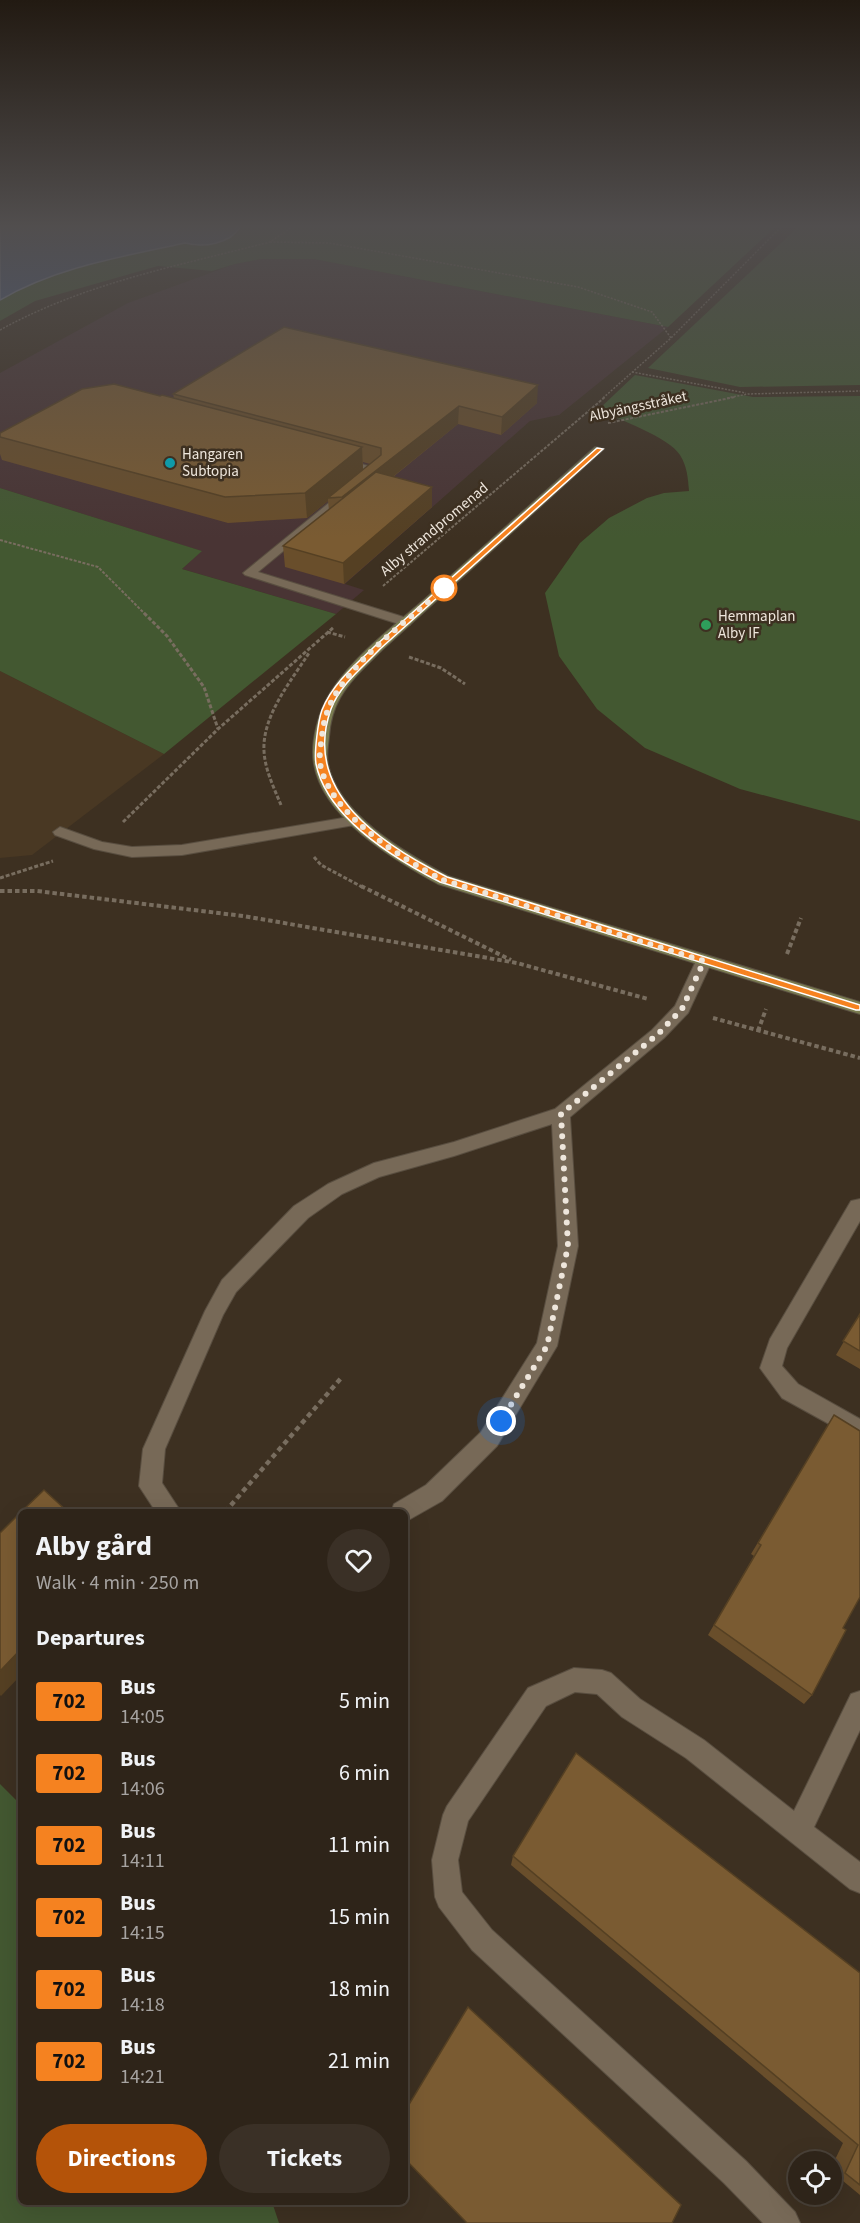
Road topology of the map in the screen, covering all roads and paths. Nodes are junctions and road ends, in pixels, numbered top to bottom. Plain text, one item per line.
1 (666, 331) edge
2 (678, 331) edge
3 (671, 338) junction
4 (632, 372) junction
5 (860, 391) edge
6 (748, 394) junction
7 (604, 424) dead end
8 (573, 432) dead end
9 (563, 434) junction
10 (599, 449) dead end
11 (331, 458) edge
12 (0, 540) edge
13 (357, 608) junction
14 (406, 622) junction
15 (218, 729) junction
16 (355, 821) junction
17 (60, 832) dead end
18 (99, 846) junction
19 (0, 891) edge
20 (704, 961) junction
21 (860, 1008) edge
22 (682, 1009) junction
23 (860, 1058) edge
24 (561, 1114) junction
25 (860, 1208) edge
26 (342, 1377) dead end
27 (860, 1431) edge
28 (168, 1509) edge
29 (228, 1509) edge
30 (407, 1509) edge
31 (860, 1704) edge
32 (798, 1831) junction
33 (860, 1879) edge
34 (784, 2223) edge

1 - 3 path
2 - 3 path, Alby strandpromenad
3 - 4 path, Alby strandpromenad
4 - 6 path
4 - 9 path, Alby strandpromenad
5 - 6 path, Albyängsstråket
6 - 7 path, Albyängsstråket
8 - 9 path, Albyängsstråket
9 - 13 path, Alby strandpromenad
10 - 14 street
11 - 13 street
12 - 15 path
13 - 14 street
13 - 15 path, Alby strandpromenad
14 - 16 street
15 - 18 path, Alby strandpromenad
16 - 18 street
16 - 20 street
17 - 18 street
19 - 22 path
20 - 21 street
20 - 22 street
22 - 23 path
22 - 24 street
24 - 28 street
24 - 30 street
25 - 27 street
26 - 29 path
31 - 32 street
32 - 33 street
32 - 34 street

